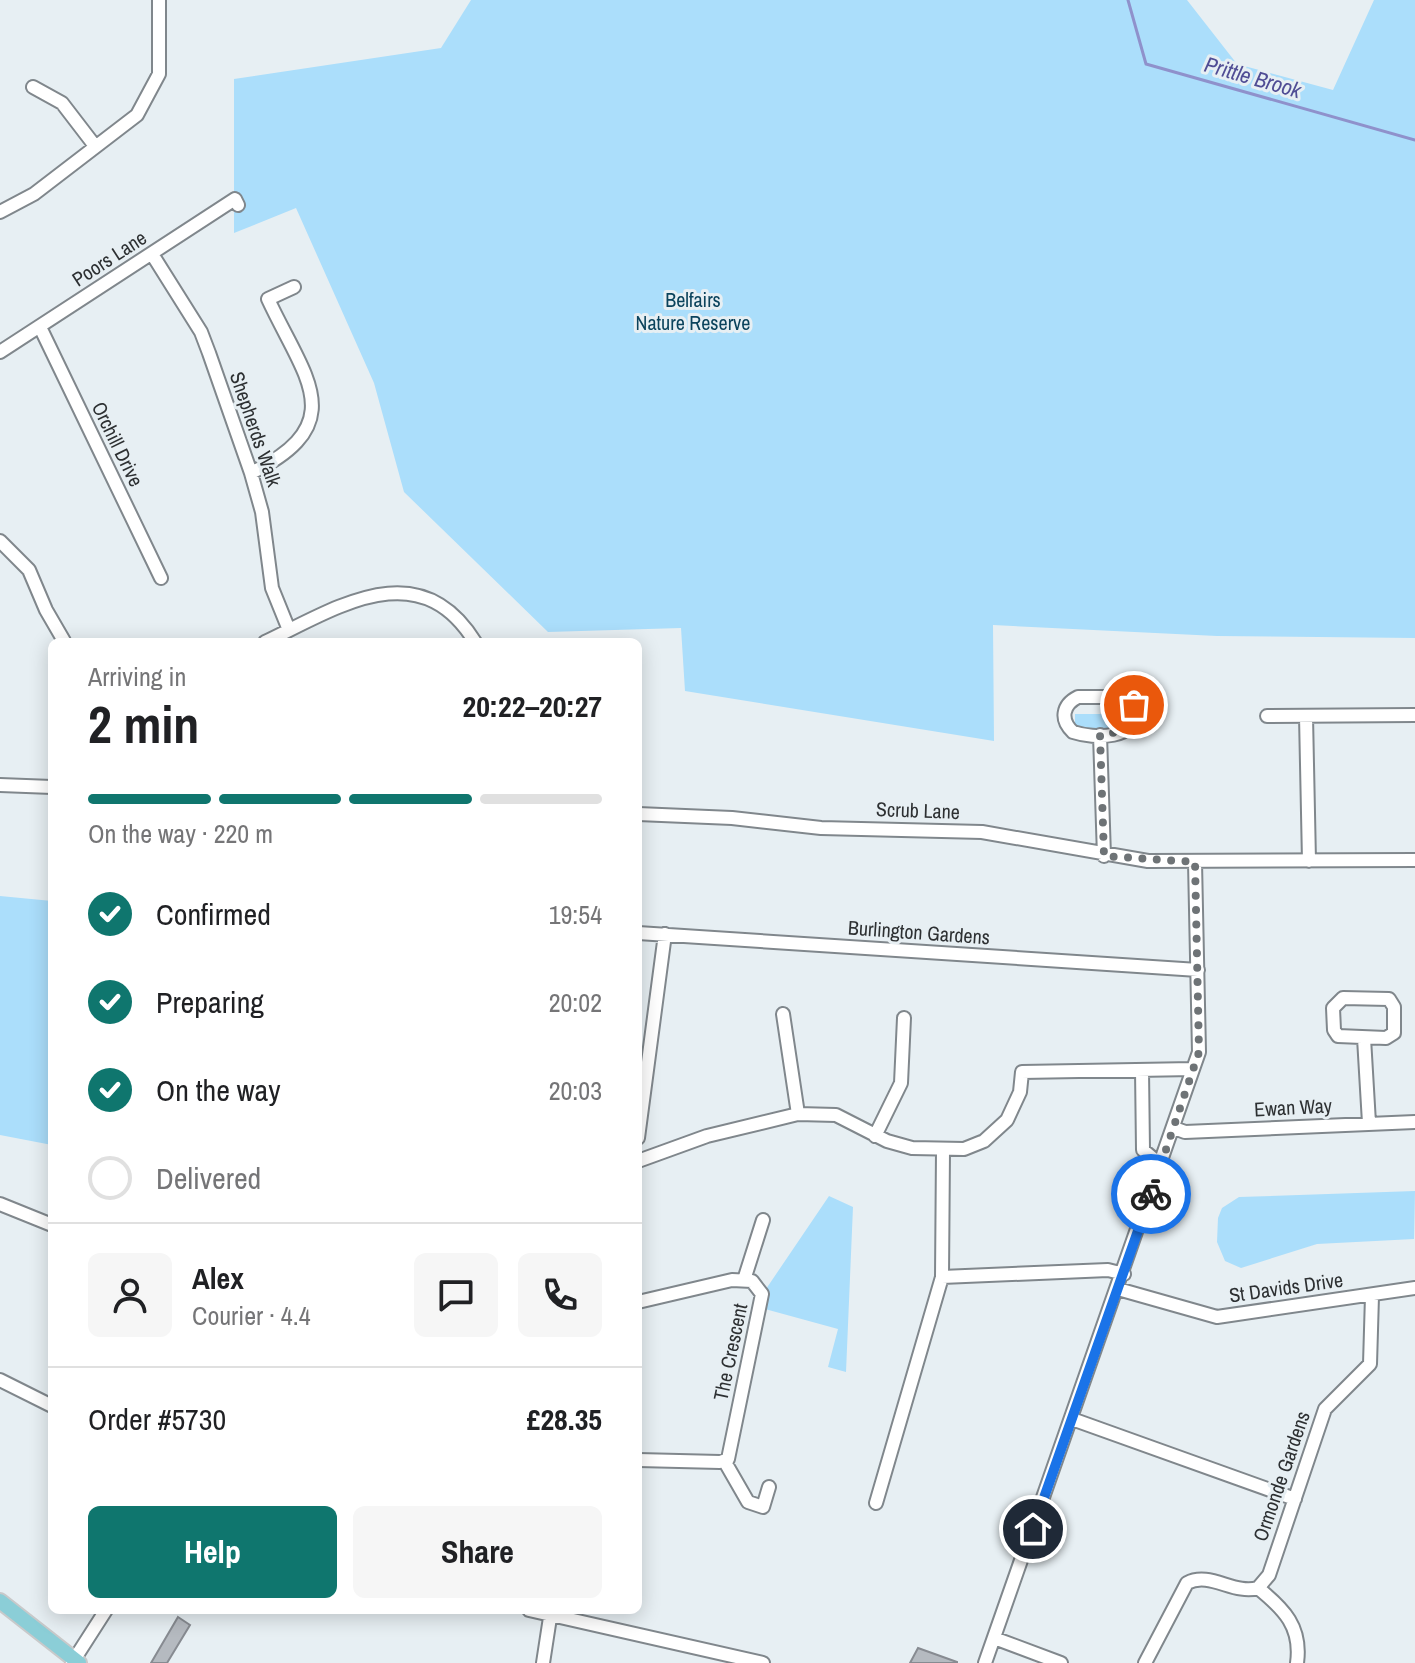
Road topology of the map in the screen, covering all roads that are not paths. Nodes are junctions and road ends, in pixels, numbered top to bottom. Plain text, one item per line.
1 (159, 0) edge
2 (33, 87) dead end
3 (95, 146) junction
4 (238, 205) dead end
5 (0, 212) edge
6 (152, 254) junction
7 (294, 287) dead end
8 (40, 327) junction
9 (0, 352) edge
10 (251, 473) junction
11 (0, 541) edge
12 (161, 578) dead end
13 (289, 630) junction
14 (62, 638) edge
15 (273, 638) edge
16 (472, 638) edge
17 (1415, 715) edge
18 (1267, 716) dead end
19 (1306, 716) junction
20 (1100, 735) junction
21 (0, 785) edge
22 (48, 787) edge
23 (642, 814) edge
24 (1104, 856) junction
25 (1415, 860) edge
26 (1309, 861) junction
27 (1195, 862) junction
28 (642, 933) edge
29 (665, 934) junction
30 (1198, 970) junction
31 (783, 1014) dead end
32 (904, 1018) dead end
33 (1364, 1038) junction
34 (1193, 1069) junction
35 (1142, 1070) junction
36 (642, 1108) edge
37 (798, 1114) junction
38 (1415, 1122) edge
39 (1369, 1123) junction
40 (1174, 1128) junction
41 (875, 1136) junction
42 (943, 1151) junction
43 (642, 1159) edge
44 (1161, 1165) junction
45 (0, 1204) edge
46 (763, 1220) dead end
47 (48, 1223) edge
48 (1124, 1274) junction
49 (942, 1277) junction
50 (744, 1280) junction
51 (1415, 1288) edge
52 (1118, 1289) junction
53 (1372, 1296) junction
54 (642, 1301) edge
55 (0, 1380) edge
56 (48, 1404) edge
57 (1072, 1419) junction
58 (642, 1460) edge
59 (725, 1462) junction
60 (769, 1487) dead end
61 (1295, 1499) junction
62 (876, 1503) dead end
63 (1258, 1588) junction
64 (0, 1601) edge
65 (104, 1614) edge
66 (551, 1614) edge
67 (994, 1638) junction
68 (706, 1657) edge
69 (75, 1662) edge
70 (543, 1663) edge
71 (763, 1663) edge
72 (985, 1663) edge
73 (1061, 1663) edge
74 (1145, 1663) edge
75 (1297, 1663) edge

1 - 3 street
2 - 3 street
3 - 5 street
4 - 6 street, Poors Lane
6 - 8 street, Poors Lane
6 - 10 street, Shepherds Walk
7 - 10 street
8 - 9 street, Poors Lane
8 - 12 street, Orchill Drive
10 - 13 street, Shepherds Walk
11 - 14 street
13 - 15 street
13 - 16 street
17 - 19 street
18 - 19 street
19 - 26 street
20 - 20 street
20 - 24 street
21 - 22 street
23 - 24 street, Scrub Lane
24 - 27 street, Scrub Lane
25 - 26 street, Scrub Lane
26 - 27 street, Scrub Lane
27 - 30 street
28 - 29 street, Burlington Gardens
29 - 30 street, Burlington Gardens
29 - 36 street
30 - 34 street
31 - 37 street
32 - 41 street
33 - 33 street
33 - 39 street
34 - 35 street
34 - 40 street
35 - 42 street
35 - 44 street
37 - 41 street
37 - 43 street
38 - 39 street, Ewan Way
39 - 40 street, Ewan Way
40 - 44 street
41 - 42 street
42 - 49 street
44 - 48 street
45 - 47 street
46 - 50 street
48 - 49 street
48 - 52 street
49 - 62 street
50 - 54 street, The Crescent
50 - 59 street, The Crescent
51 - 53 street, St Davids Drive
52 - 53 street, St Davids Drive
52 - 57 street
53 - 61 street, Ormonde Gardens
55 - 56 street
57 - 61 street
57 - 67 street
58 - 59 street
59 - 60 street
61 - 63 street, Ormonde Gardens
63 - 74 street
63 - 75 street
64 - 69 main road
65 - 69 street
66 - 68 street
66 - 70 street
67 - 72 street
67 - 73 street
68 - 71 street

